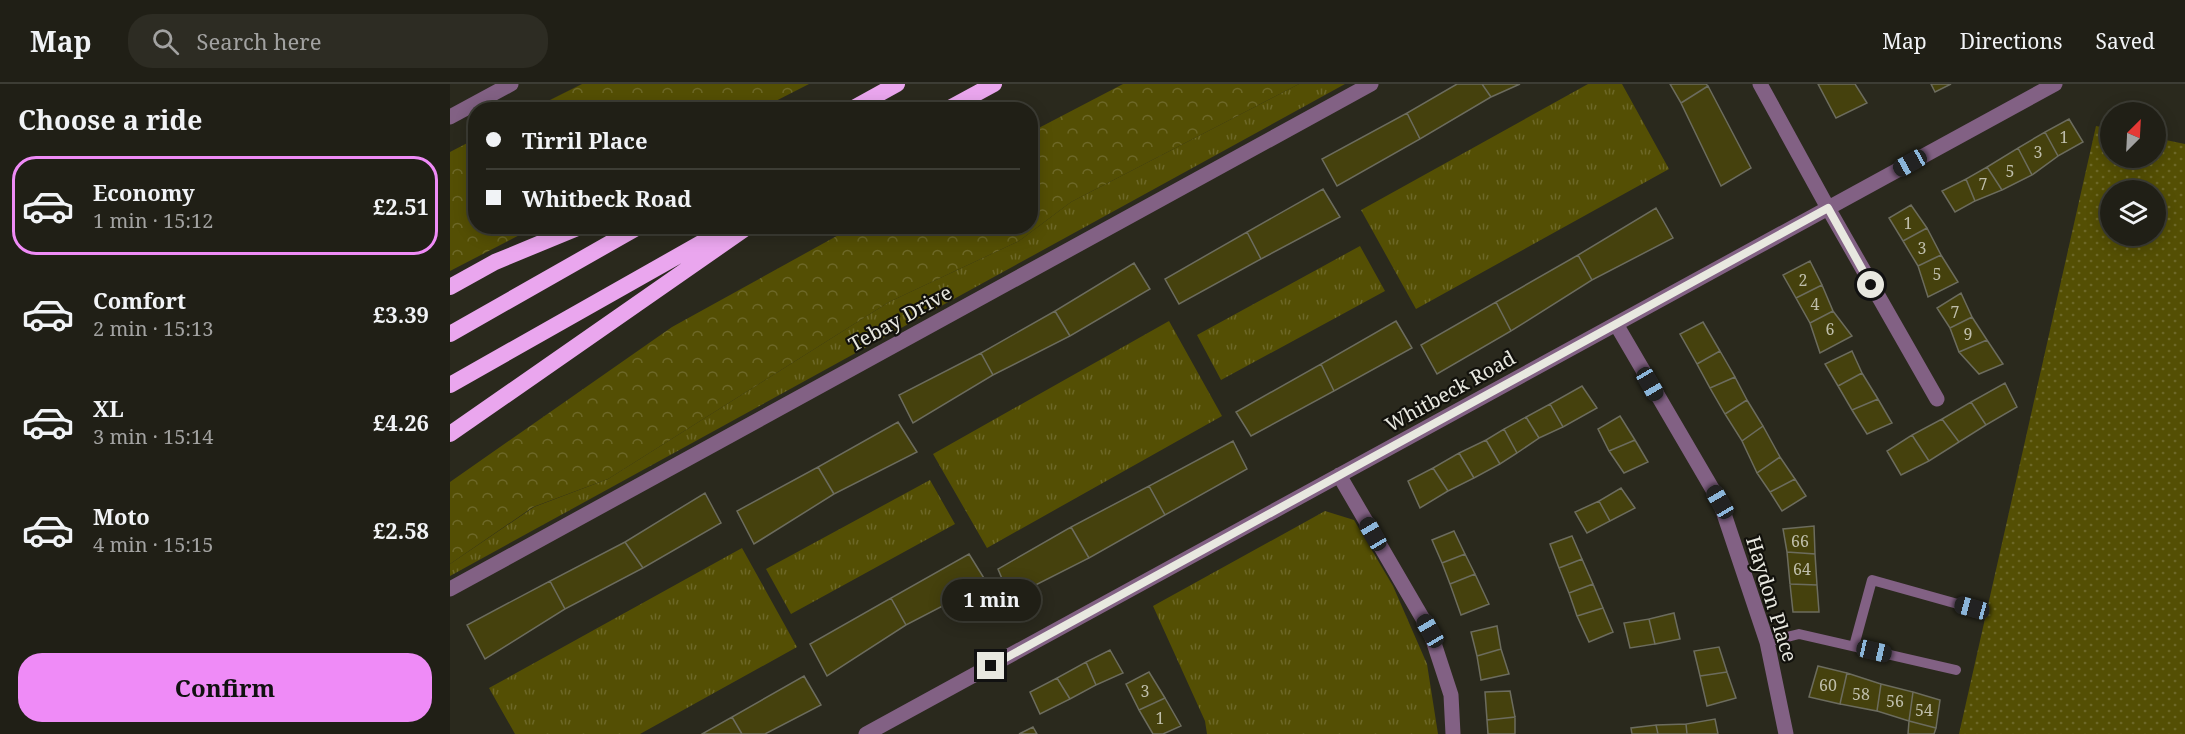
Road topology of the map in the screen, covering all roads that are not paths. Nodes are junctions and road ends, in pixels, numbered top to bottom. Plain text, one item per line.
1 (511, 84) edge
2 (897, 84) edge
3 (994, 84) edge
4 (1371, 84) edge
5 (1760, 84) edge
6 (2055, 84) edge
7 (478, 102) edge
8 (864, 102) edge
9 (961, 102) edge
10 (468, 107) edge
11 (450, 117) edge
12 (1828, 208) junction
13 (563, 234) edge
14 (626, 234) edge
15 (717, 234) edge
16 (738, 234) edge
17 (450, 286) edge
18 (1616, 324) junction
19 (450, 334) edge
20 (450, 385) edge
21 (1937, 399) dead end
22 (450, 434) edge
23 (1339, 475) junction
24 (450, 589) edge
25 (1972, 608) dead end
26 (1767, 642) junction
27 (1854, 646) junction
28 (1956, 670) dead end
29 (866, 734) edge
30 (1453, 734) edge
31 (1786, 734) edge

1 - 7 street
2 - 8 highway
3 - 9 highway
4 - 24 street, Tebay Drive
5 - 12 street
6 - 12 street, Whitbeck Road
10 - 11 street
12 - 18 street, Whitbeck Road
12 - 21 street
13 - 17 highway
14 - 19 highway
15 - 20 highway
16 - 22 highway
18 - 23 street, Whitbeck Road
18 - 26 street, Haydon Place
23 - 29 street, Whitbeck Road
23 - 30 street
25 - 27 lane
26 - 27 lane
26 - 31 street, Haydon Place
27 - 28 lane

